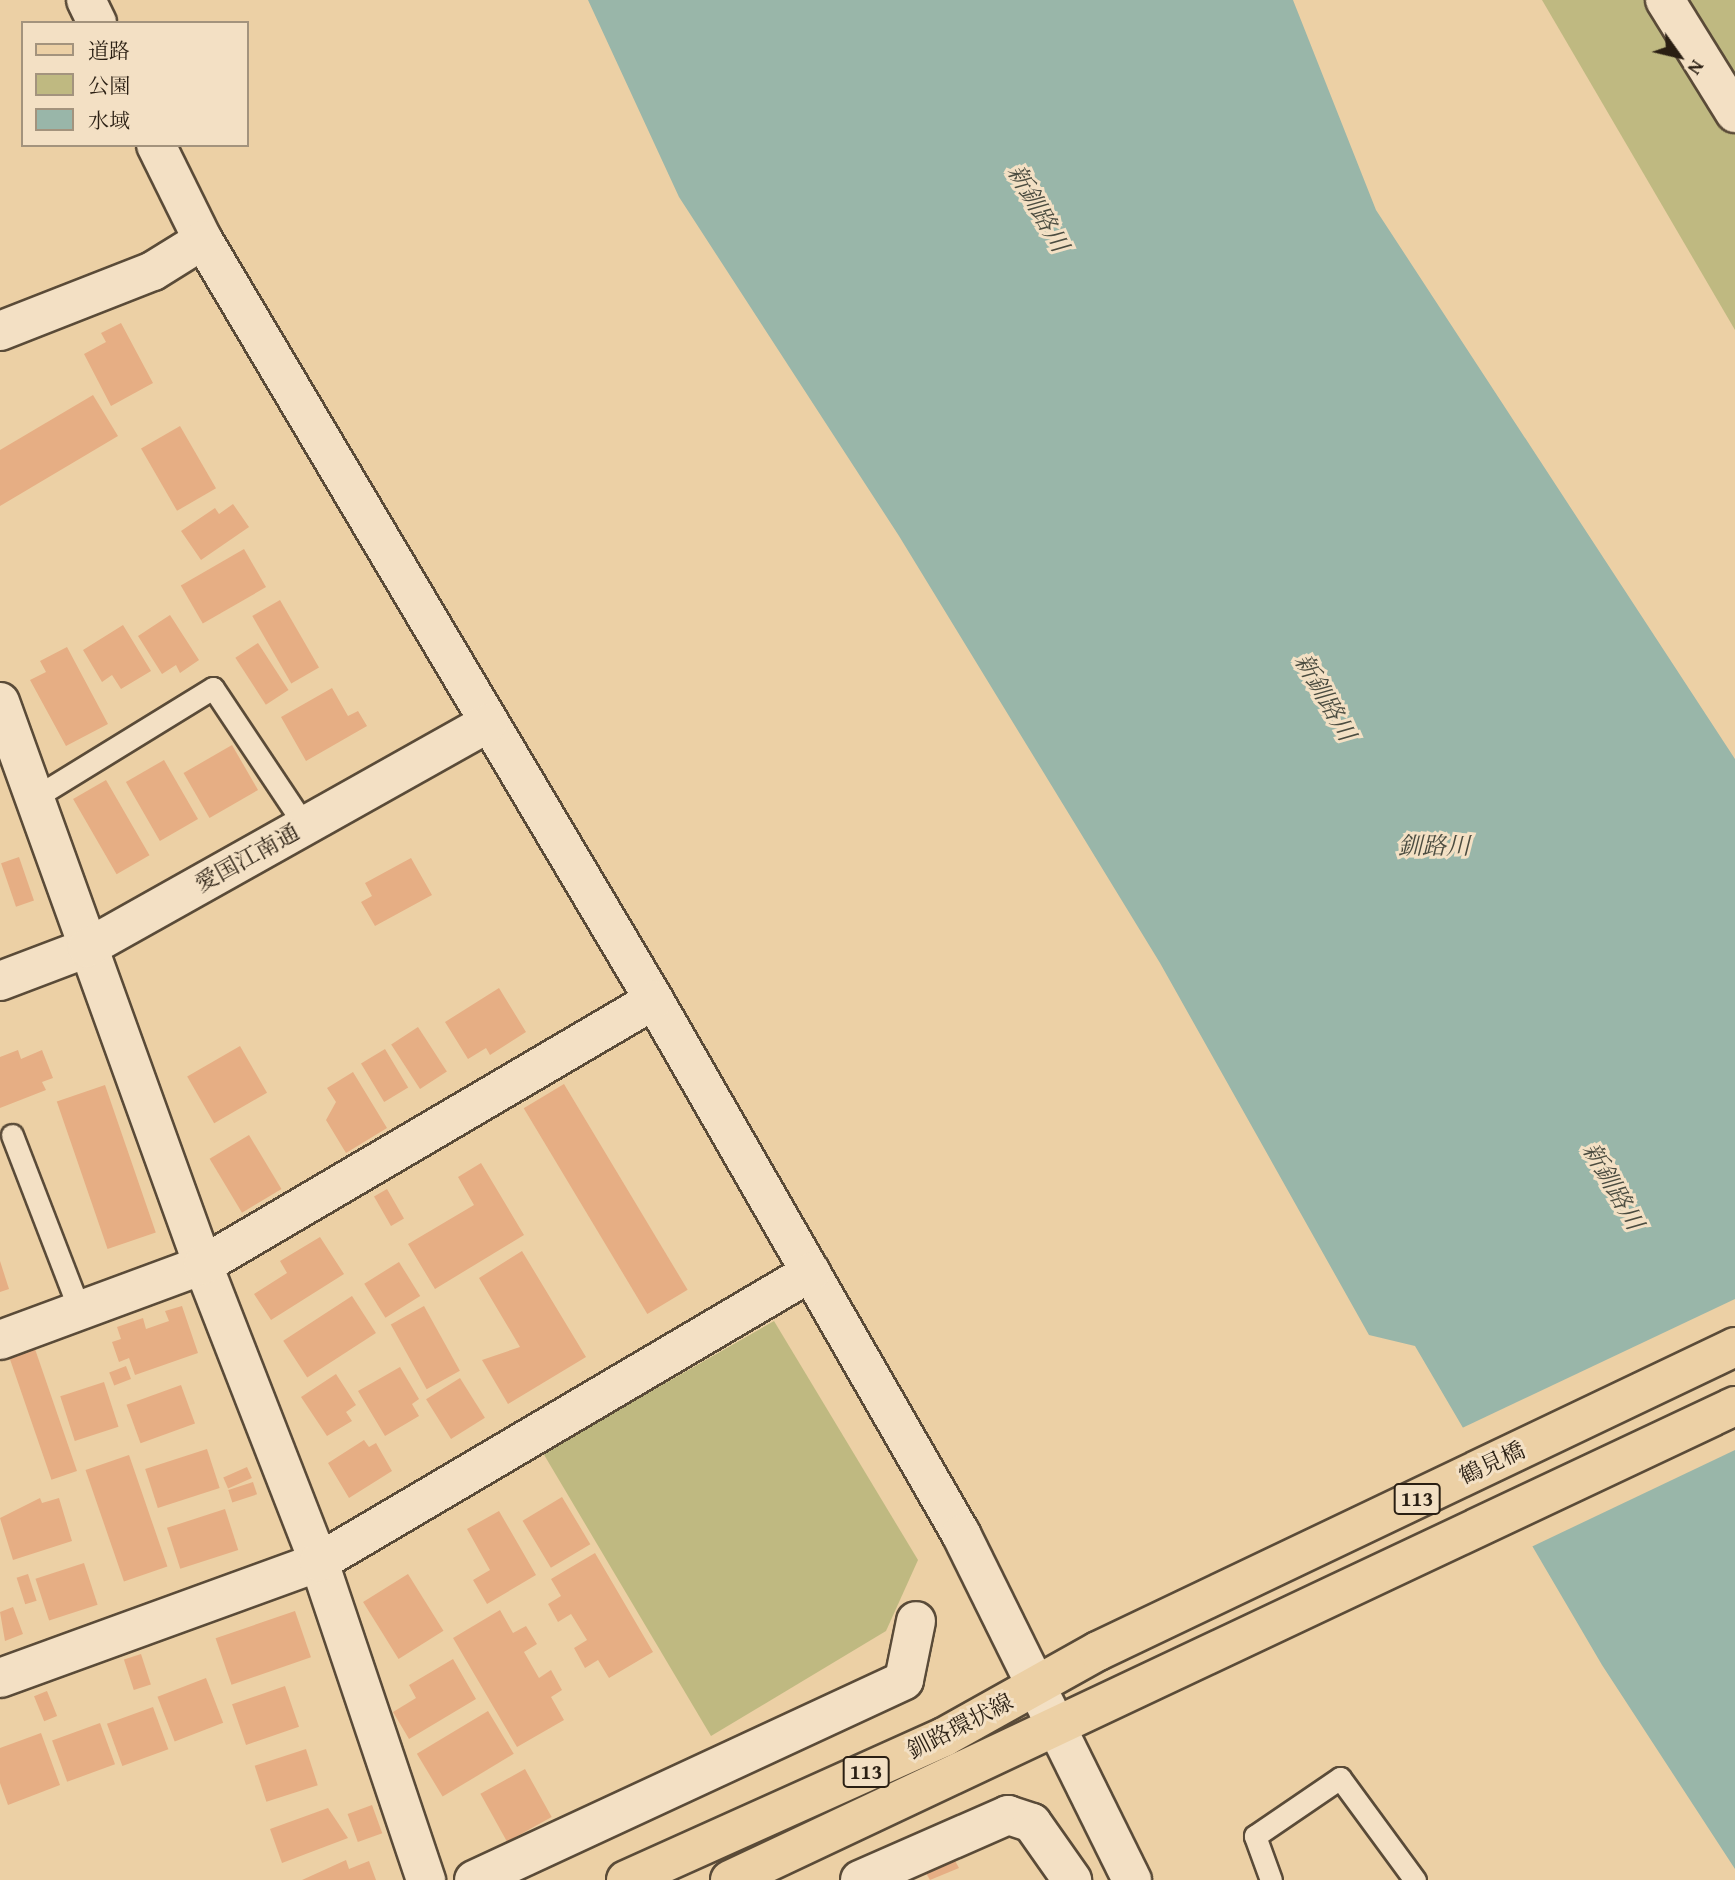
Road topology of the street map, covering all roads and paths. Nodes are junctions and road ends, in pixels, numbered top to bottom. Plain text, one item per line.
1 (86, 0) edge
2 (1665, 0) edge
3 (96, 21) edge
4 (1735, 113) edge
5 (157, 147) edge
6 (203, 240) junction
7 (0, 331) edge
8 (0, 702) edge
9 (488, 723) junction
10 (34, 798) junction
11 (304, 826) junction
12 (87, 948) junction
13 (0, 981) edge
14 (654, 1000) junction
15 (12, 1135) dead end
16 (203, 1265) junction
17 (811, 1272) junction
18 (80, 1311) junction
19 (0, 1340) edge
20 (1735, 1347) edge
21 (1735, 1406) edge
22 (319, 1562) junction
23 (916, 1621) dead end
24 (1098, 1651) joint
25 (0, 1678) edge
26 (1034, 1687) junction
27 (1054, 1729) junction
28 (426, 1880) edge
29 (474, 1880) edge
30 (626, 1880) edge
31 (730, 1880) edge
32 (860, 1880) edge
33 (1072, 1880) edge
34 (1132, 1880) edge
35 (1270, 1880) edge
36 (1415, 1880) edge

1 - 3 street
2 - 4 street
5 - 6 street
6 - 7 street
6 - 9 street
8 - 10 street
9 - 11 street, 愛国江南通
9 - 14 street
10 - 11 lane
10 - 12 street
11 - 12 street, 愛国江南通
12 - 13 street, 愛国江南通
12 - 16 street
14 - 16 street
14 - 17 street
15 - 18 lane
16 - 18 street
16 - 22 street
17 - 22 street
17 - 26 street
18 - 19 street
20 - 24 main road, 鶴見橋 / 113
21 - 27 main road, 釧路環状線 / 113
22 - 25 street
22 - 28 street
23 - 29 street
24 - 26 main road, 釧路環状線 / 113
26 - 27 street
26 - 30 main road, 釧路環状線 / 113
27 - 31 main road, 釧路環状線 / 113
27 - 34 street
32 - 33 street
35 - 36 lane

